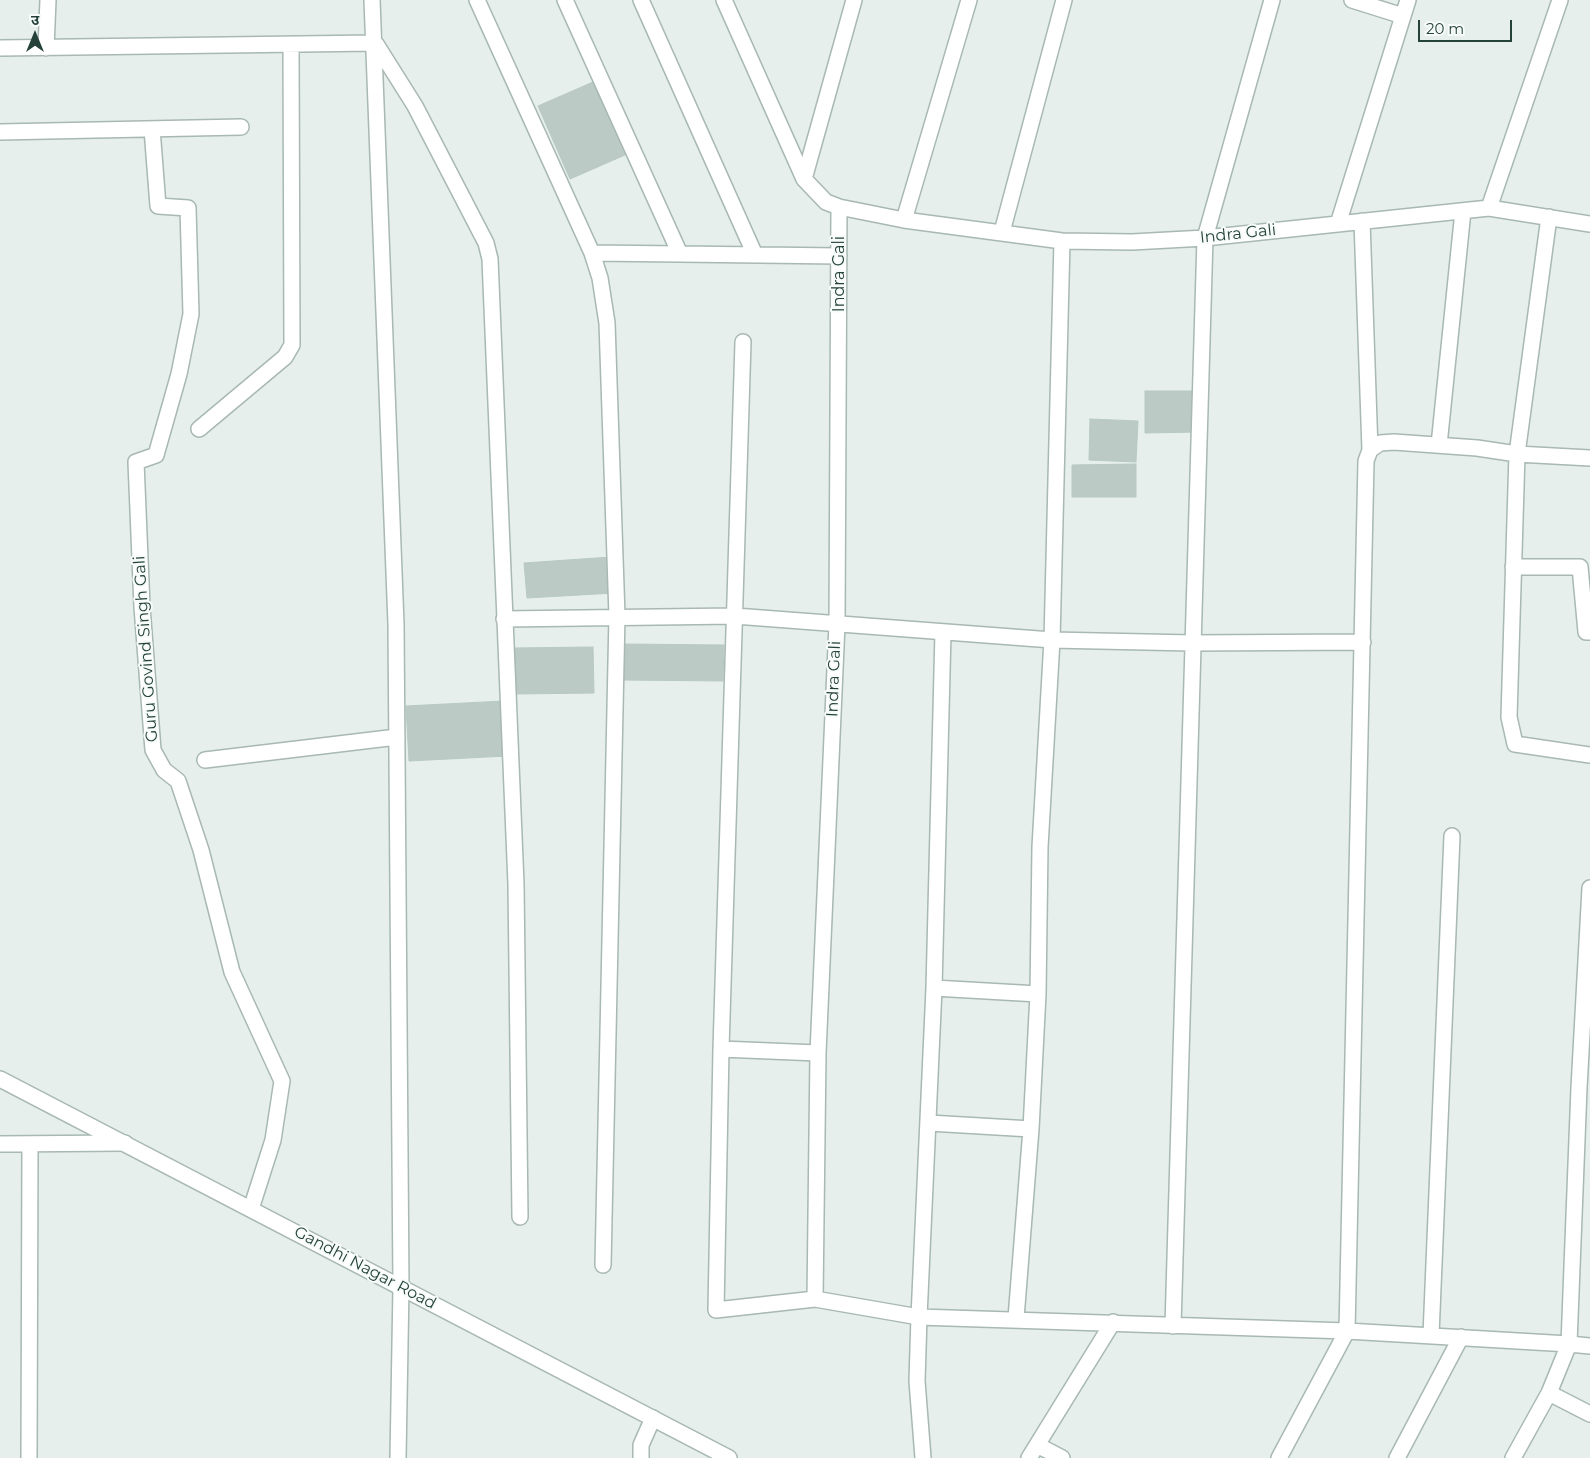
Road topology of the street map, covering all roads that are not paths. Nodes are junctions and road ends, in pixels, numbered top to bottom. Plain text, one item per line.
1 (48, 0) edge
2 (372, 0) edge
3 (477, 0) edge
4 (564, 0) edge
5 (641, 0) edge
6 (724, 0) edge
7 (854, 0) edge
8 (969, 0) edge
9 (1064, 0) edge
10 (1272, 0) edge
11 (1352, 0) edge
12 (1408, 0) edge
13 (1560, 0) edge
14 (1403, 16) junction
15 (375, 43) junction
16 (291, 45) junction
17 (0, 48) edge
18 (46, 48) junction
19 (241, 127) dead end
20 (152, 129) junction
21 (0, 132) edge
22 (804, 179) junction
23 (833, 205) junction
24 (1489, 208) junction
25 (1463, 210) junction
26 (1549, 217) junction
27 (904, 220) junction
28 (1362, 221) junction
29 (1338, 224) junction
30 (1590, 224) edge
31 (1002, 232) junction
32 (1205, 238) junction
33 (1062, 242) junction
34 (592, 253) junction
35 (680, 254) junction
36 (755, 255) junction
37 (839, 256) junction
38 (743, 342) dead end
39 (199, 430) dead end
40 (1439, 445) junction
41 (1370, 450) junction
42 (1517, 454) junction
43 (1590, 458) edge
44 (1513, 567) junction
45 (617, 616) junction
46 (735, 616) junction
47 (504, 619) junction
48 (837, 624) junction
49 (943, 632) junction
50 (1590, 632) edge
51 (1052, 640) junction
52 (1363, 642) junction
53 (1192, 643) junction
54 (397, 737) junction
55 (1590, 755) edge
56 (206, 760) dead end
57 (1452, 836) dead end
58 (1590, 888) edge
59 (934, 988) junction
60 (1038, 994) junction
61 (722, 1048) junction
62 (818, 1053) junction
63 (0, 1079) edge
64 (929, 1123) junction
65 (1031, 1129) junction
66 (125, 1143) junction
67 (0, 1144) edge
68 (30, 1145) junction
69 (251, 1209) junction
70 (520, 1217) dead end
71 (603, 1265) dead end
72 (401, 1287) junction
73 (815, 1300) junction
74 (919, 1316) junction
75 (1016, 1318) junction
76 (1113, 1322) junction
77 (1173, 1326) junction
78 (1347, 1331) junction
79 (1432, 1335) junction
80 (1461, 1337) junction
81 (1570, 1344) junction
82 (1590, 1346) edge
83 (1549, 1393) junction
84 (1590, 1414) edge
85 (653, 1418) junction
86 (1033, 1452) edge
87 (29, 1458) edge
88 (398, 1458) edge
89 (641, 1458) edge
90 (729, 1458) edge
91 (923, 1458) edge
92 (1062, 1458) edge
93 (1279, 1458) edge
94 (1397, 1458) edge
95 (1513, 1458) edge

1 - 18 street
2 - 15 street
3 - 34 street
4 - 35 street
5 - 36 street
6 - 22 street
7 - 22 street
8 - 27 street
9 - 31 street
10 - 32 street
11 - 14 street
12 - 14 street
13 - 24 street
14 - 29 street
15 - 16 street
15 - 47 street
15 - 54 street
16 - 18 street
16 - 39 street
17 - 18 street
19 - 20 street
20 - 21 street
20 - 69 street, Guru Govind Singh Gali
22 - 23 street
23 - 27 street, Indra Gali
23 - 37 street, Indra Gali
24 - 25 street, Indra Gali
24 - 26 street, Indra Gali
25 - 28 street, Indra Gali
25 - 40 street
26 - 30 street, Indra Gali
26 - 42 street
27 - 31 street, Indra Gali
28 - 29 street, Indra Gali
28 - 41 street
29 - 32 street, Indra Gali
31 - 33 street, Indra Gali
32 - 33 street, Indra Gali
32 - 53 street
33 - 51 street
34 - 35 street
34 - 45 street
35 - 36 street
36 - 37 street
37 - 48 street, Indra Gali
38 - 46 street
40 - 41 street
40 - 42 street
41 - 52 street
42 - 43 street
42 - 44 street
44 - 50 street
44 - 55 street
45 - 46 street
45 - 47 street
45 - 71 street
46 - 48 street
46 - 61 street
47 - 70 street
48 - 49 street
48 - 62 street, Indra Gali
49 - 51 street
49 - 59 street
51 - 53 street
51 - 60 street
52 - 53 street
52 - 78 street
53 - 77 street
54 - 56 street
54 - 72 street
57 - 79 street
58 - 81 street
59 - 60 street
59 - 64 street
60 - 65 street
61 - 62 street
61 - 73 street
62 - 73 street, Indra Gali
63 - 66 street, Gandhi Nagar Road
64 - 65 street
64 - 74 street
65 - 75 street
66 - 68 street
66 - 69 street, Gandhi Nagar Road
67 - 68 street
68 - 87 street
69 - 72 street, Gandhi Nagar Road
72 - 85 street, Gandhi Nagar Road
72 - 88 street
73 - 74 street
74 - 75 street
74 - 91 street
75 - 76 street
76 - 77 street
76 - 86 street
77 - 78 street
78 - 79 street
78 - 93 street
79 - 80 street
80 - 81 street
80 - 94 street
81 - 82 street
81 - 83 street
83 - 84 street
83 - 95 street
85 - 89 street
85 - 90 street, Gandhi Nagar Road
86 - 92 street

